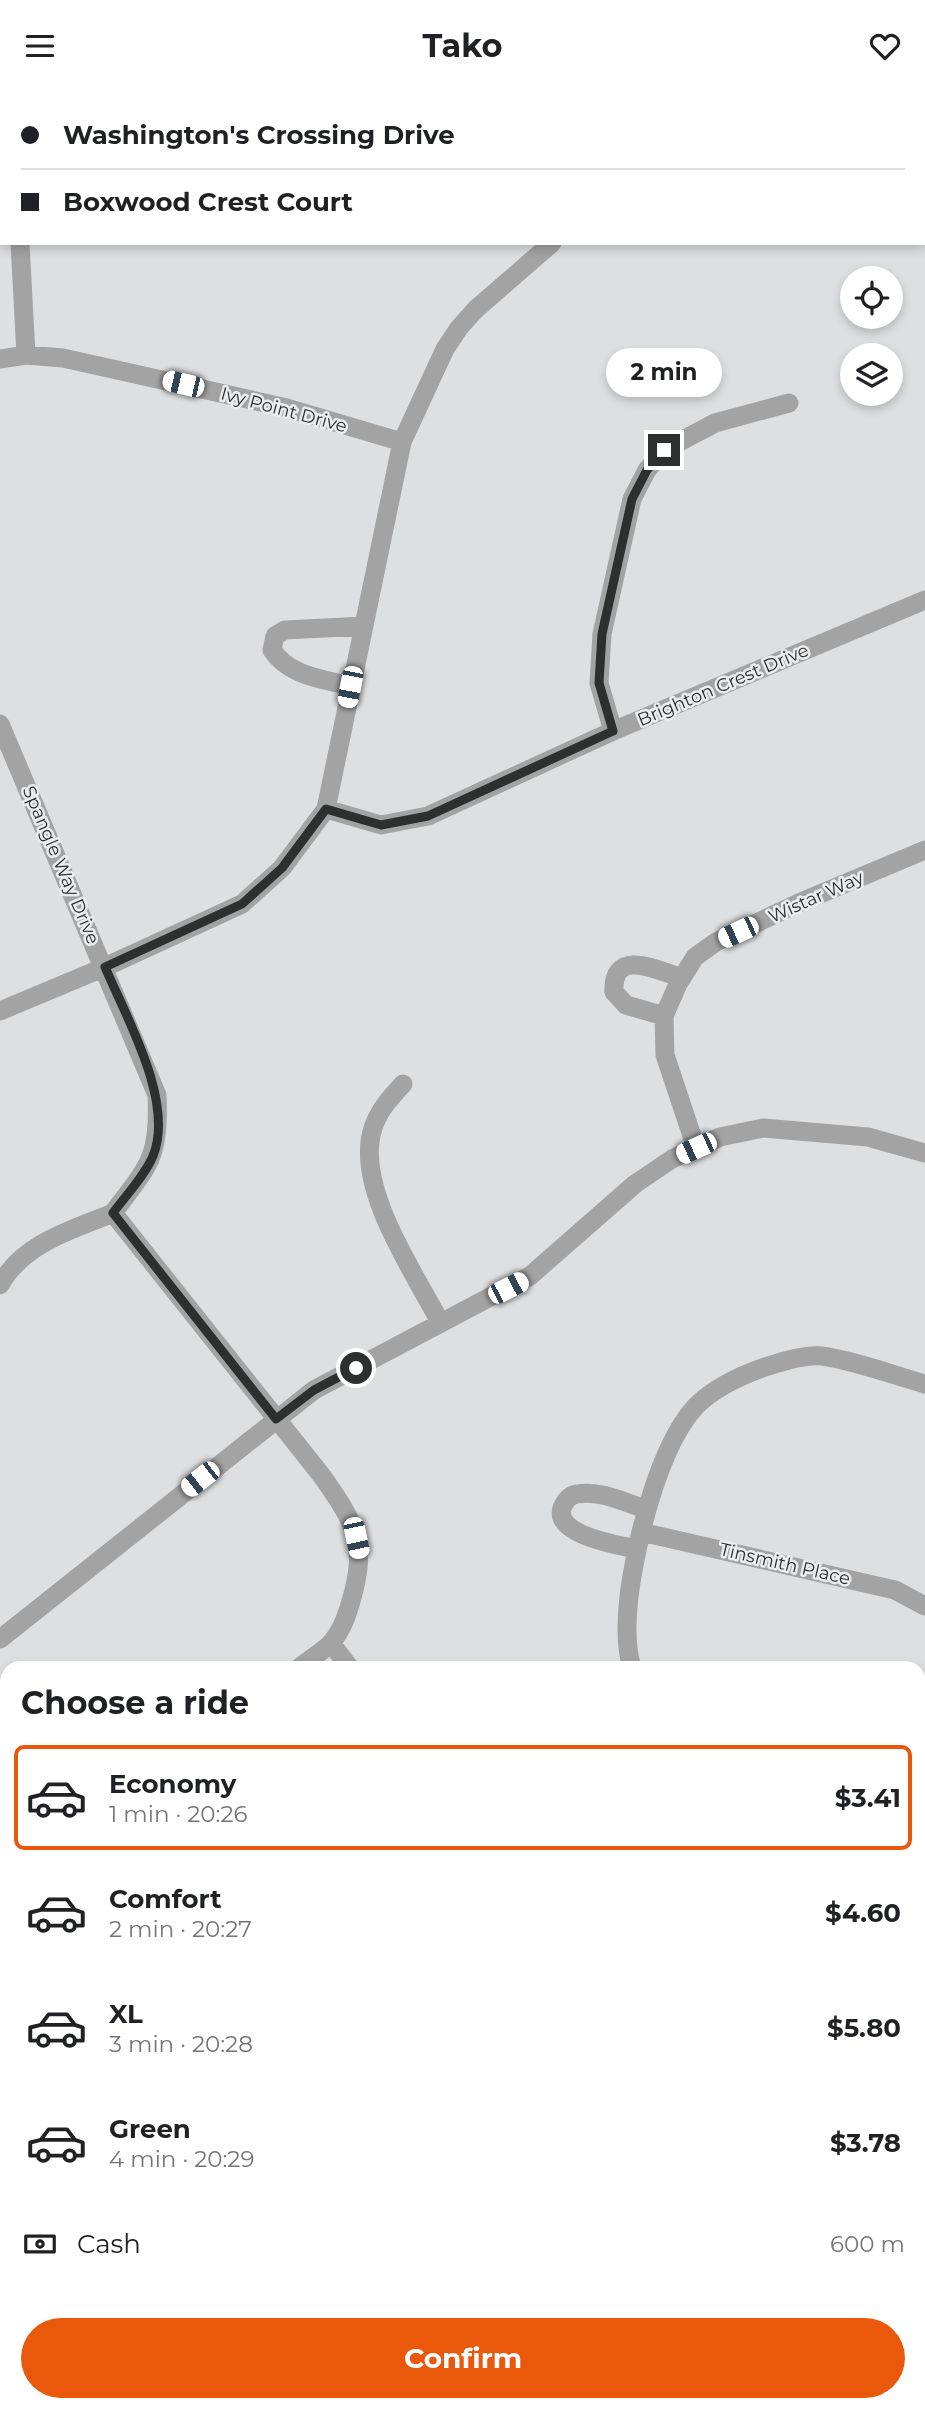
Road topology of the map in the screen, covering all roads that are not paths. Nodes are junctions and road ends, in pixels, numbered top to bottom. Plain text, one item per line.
1 (20, 245) edge
2 (550, 245) edge
3 (26, 355) junction
4 (0, 359) edge
5 (789, 403) dead end
6 (402, 442) junction
7 (925, 600) edge
8 (364, 625) junction
9 (350, 687) junction
10 (0, 724) edge
11 (613, 731) junction
12 (326, 809) junction
13 (925, 850) edge
14 (105, 967) junction
15 (682, 978) junction
16 (0, 1011) edge
17 (664, 1016) junction
18 (402, 1084) dead end
19 (696, 1148) junction
20 (925, 1153) edge
21 (113, 1213) junction
22 (0, 1285) edge
23 (440, 1322) junction
24 (925, 1384) edge
25 (276, 1419) junction
26 (645, 1509) junction
27 (638, 1540) junction
28 (925, 1606) edge
29 (0, 1639) edge
30 (331, 1643) junction
31 (308, 1661) edge
32 (345, 1661) edge
33 (630, 1661) edge

1 - 3 street
2 - 6 street
3 - 4 street, Ivy Point Drive
3 - 6 street, Ivy Point Drive
5 - 11 street
6 - 8 street
7 - 11 street, Brighton Crest Drive
8 - 9 street
8 - 9 street
9 - 12 street
10 - 14 street, Spangle Way Drive
11 - 12 street, Brighton Crest Drive
12 - 14 street
13 - 15 street, Wistar Way
14 - 16 street
14 - 21 street, Spangle Way Drive
15 - 17 street, Wistar Way
15 - 17 street
17 - 19 street, Wistar Way
18 - 23 street
19 - 20 street
19 - 23 street
21 - 22 street
21 - 25 street
23 - 25 street
24 - 26 street
25 - 29 street
25 - 30 street
26 - 27 street
26 - 27 street, Tinsmith Place
27 - 28 street, Tinsmith Place
27 - 33 street
30 - 31 street
30 - 32 street

